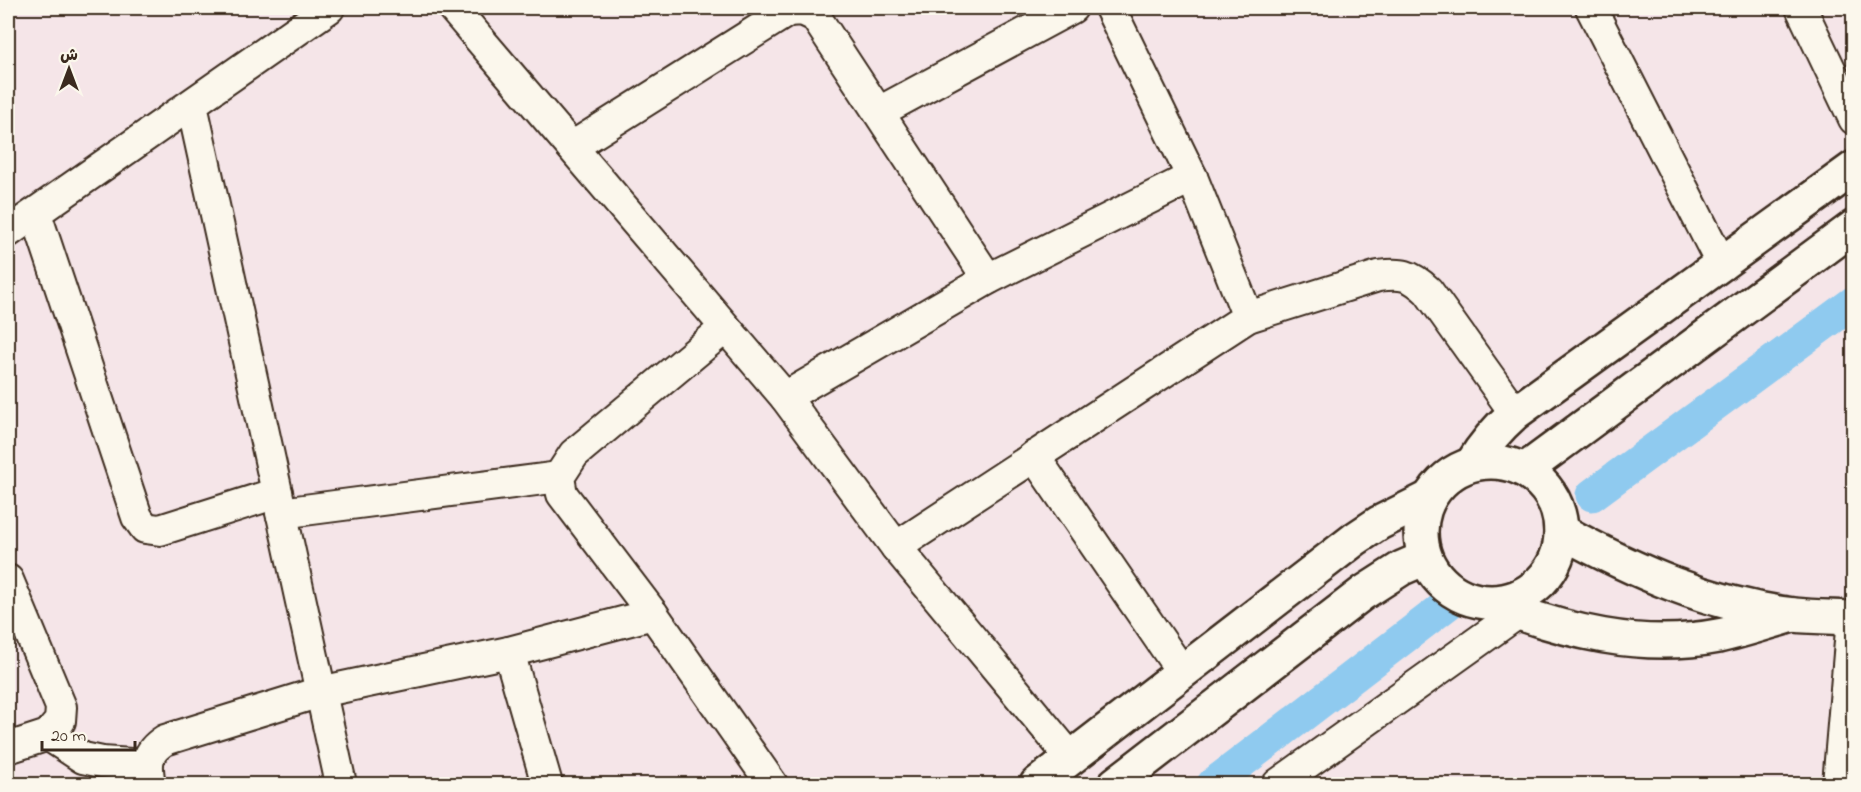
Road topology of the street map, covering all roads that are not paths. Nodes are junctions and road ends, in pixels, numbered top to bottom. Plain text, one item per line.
1 (330, 8) edge
2 (453, 8) edge
3 (1072, 8) edge
4 (1110, 8) edge
5 (1591, 8) edge
6 (1800, 8) edge
7 (192, 105) junction
8 (879, 112) junction
9 (1854, 119) edge
10 (572, 147) junction
11 (1854, 168) edge
12 (1192, 177) junction
13 (36, 213) junction
14 (1854, 228) edge
15 (8, 232) edge
16 (1722, 265) junction
17 (988, 279) junction
18 (1248, 317) junction
19 (725, 328) junction
20 (785, 397) junction
21 (1515, 413) junction
22 (1034, 456) junction
23 (1472, 464) junction
24 (1525, 470) junction
25 (559, 477) junction
26 (1429, 498) junction
27 (279, 503) junction
28 (1562, 531) junction
29 (896, 547) junction
30 (1425, 558) junction
31 (8, 580) edge
32 (1505, 608) junction
33 (653, 614) junction
34 (1793, 615) junction
35 (1853, 618) edge
36 (508, 652) junction
37 (1182, 672) junction
38 (320, 692) junction
39 (48, 735) junction
40 (8, 748) edge
41 (1071, 758) junction
42 (148, 775) edge
43 (758, 780) edge
44 (341, 784) edge
45 (547, 784) edge
46 (1037, 784) edge
47 (1115, 784) edge
48 (1278, 784) edge
49 (1838, 784) edge

1 - 7 street
2 - 10 street
3 - 8 street
4 - 12 street
5 - 16 street
6 - 9 street
7 - 13 street
7 - 27 street
8 - 10 street
8 - 17 street
10 - 19 street
11 - 16 street
12 - 17 street
12 - 18 street
13 - 15 street
13 - 27 street
14 - 24 street
16 - 21 street
17 - 20 street
18 - 21 street
18 - 22 street
19 - 20 street
19 - 25 street
20 - 29 street
21 - 23 street
22 - 29 street
22 - 37 street
23 - 24 street
23 - 26 street
24 - 28 street
25 - 27 street
25 - 33 street
26 - 30 street
26 - 37 street
27 - 38 street
28 - 32 street
28 - 34 street
29 - 41 street
30 - 32 street
30 - 47 street
31 - 39 street
32 - 34 street
32 - 48 street
33 - 36 street
33 - 43 street
34 - 35 street
35 - 49 street
36 - 38 street
36 - 45 street
37 - 41 street
38 - 42 street
38 - 44 street
39 - 40 street
39 - 42 street
41 - 46 street

